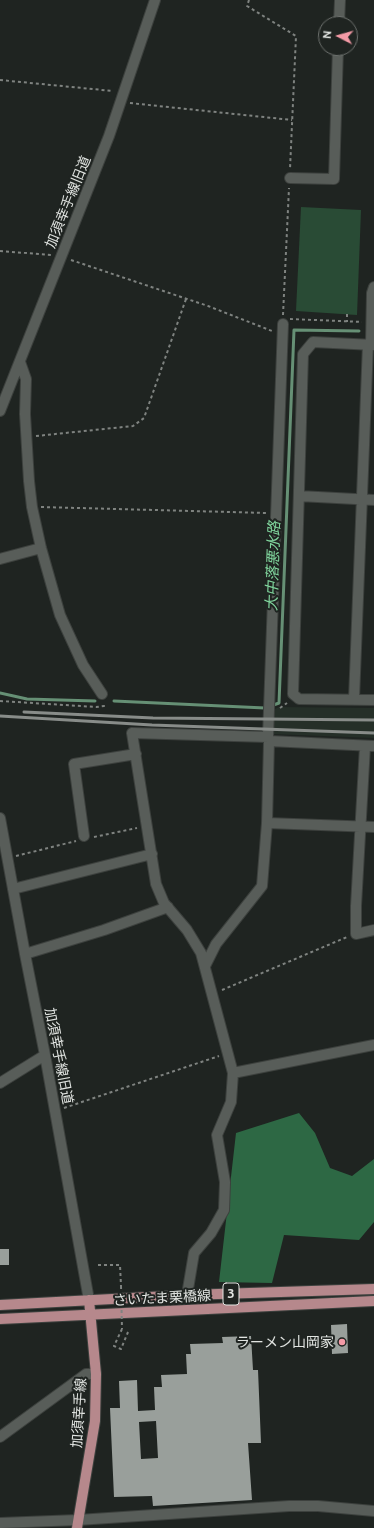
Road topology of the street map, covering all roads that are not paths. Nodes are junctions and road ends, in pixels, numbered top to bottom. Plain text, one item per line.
1 (155, 0) edge
2 (340, 0) edge
3 (339, 16) edge
4 (338, 56) edge
5 (290, 178) road end
6 (374, 287) edge
7 (283, 322) road end
8 (371, 344) edge
9 (20, 362) junction
10 (0, 411) edge
11 (298, 496) junction
12 (361, 500) junction
13 (374, 500) edge
14 (41, 548) junction
15 (0, 559) edge
16 (102, 694) road end
17 (354, 699) junction
18 (374, 700) edge
19 (268, 739) junction
20 (370, 746) edge
21 (136, 754) junction
22 (0, 818) edge
23 (267, 823) junction
24 (360, 826) junction
25 (374, 827) edge
26 (84, 836) dead end
27 (152, 854) junction
28 (4, 859) edge
29 (13, 889) junction
30 (168, 907) junction
31 (374, 930) edge
32 (25, 954) junction
33 (204, 966) junction
34 (374, 1045) edge
35 (45, 1055) junction
36 (233, 1073) junction
37 (0, 1083) edge
38 (374, 1289) edge
39 (187, 1295) junction
40 (89, 1300) junction
41 (374, 1301) edge
42 (0, 1305) edge
43 (91, 1316) junction
44 (0, 1319) edge
45 (96, 1374) junction
46 (0, 1437) edge
47 (374, 1511) edge
48 (77, 1524) edge
49 (2, 1525) edge

1 - 9 street, 加須幸手線旧道
2 - 3 street
4 - 5 street
6 - 8 street
7 - 19 street
8 - 11 street
8 - 12 street
9 - 10 street, 加須幸手線旧道
9 - 14 street
11 - 12 street
11 - 17 street
12 - 13 street
12 - 17 street
14 - 15 street
14 - 16 street
17 - 18 street
19 - 20 street
19 - 21 street
19 - 23 street
20 - 24 street
21 - 26 street
21 - 27 street
22 - 28 street, 加須幸手線旧道
23 - 24 street
23 - 33 street
24 - 25 street
24 - 31 street
27 - 29 street
27 - 30 street
28 - 29 street, 加須幸手線旧道
29 - 32 street, 加須幸手線旧道
30 - 32 street
30 - 33 street
32 - 35 street, 加須幸手線旧道
33 - 36 street
34 - 36 street
35 - 37 street
35 - 40 street, 加須幸手線旧道
36 - 39 street
38 - 39 main road, さいたま栗橋線 / 3
39 - 40 main road, さいたま栗橋線 / 3
40 - 42 main road, さいたま栗橋線 / 3
40 - 43 main road, 加須幸手線
41 - 43 main road, さいたま栗橋線 / 3
43 - 44 main road, さいたま栗橋線 / 3
43 - 45 main road, 加須幸手線
45 - 46 street
45 - 48 main road, 加須幸手線
47 - 48 street
48 - 49 street

